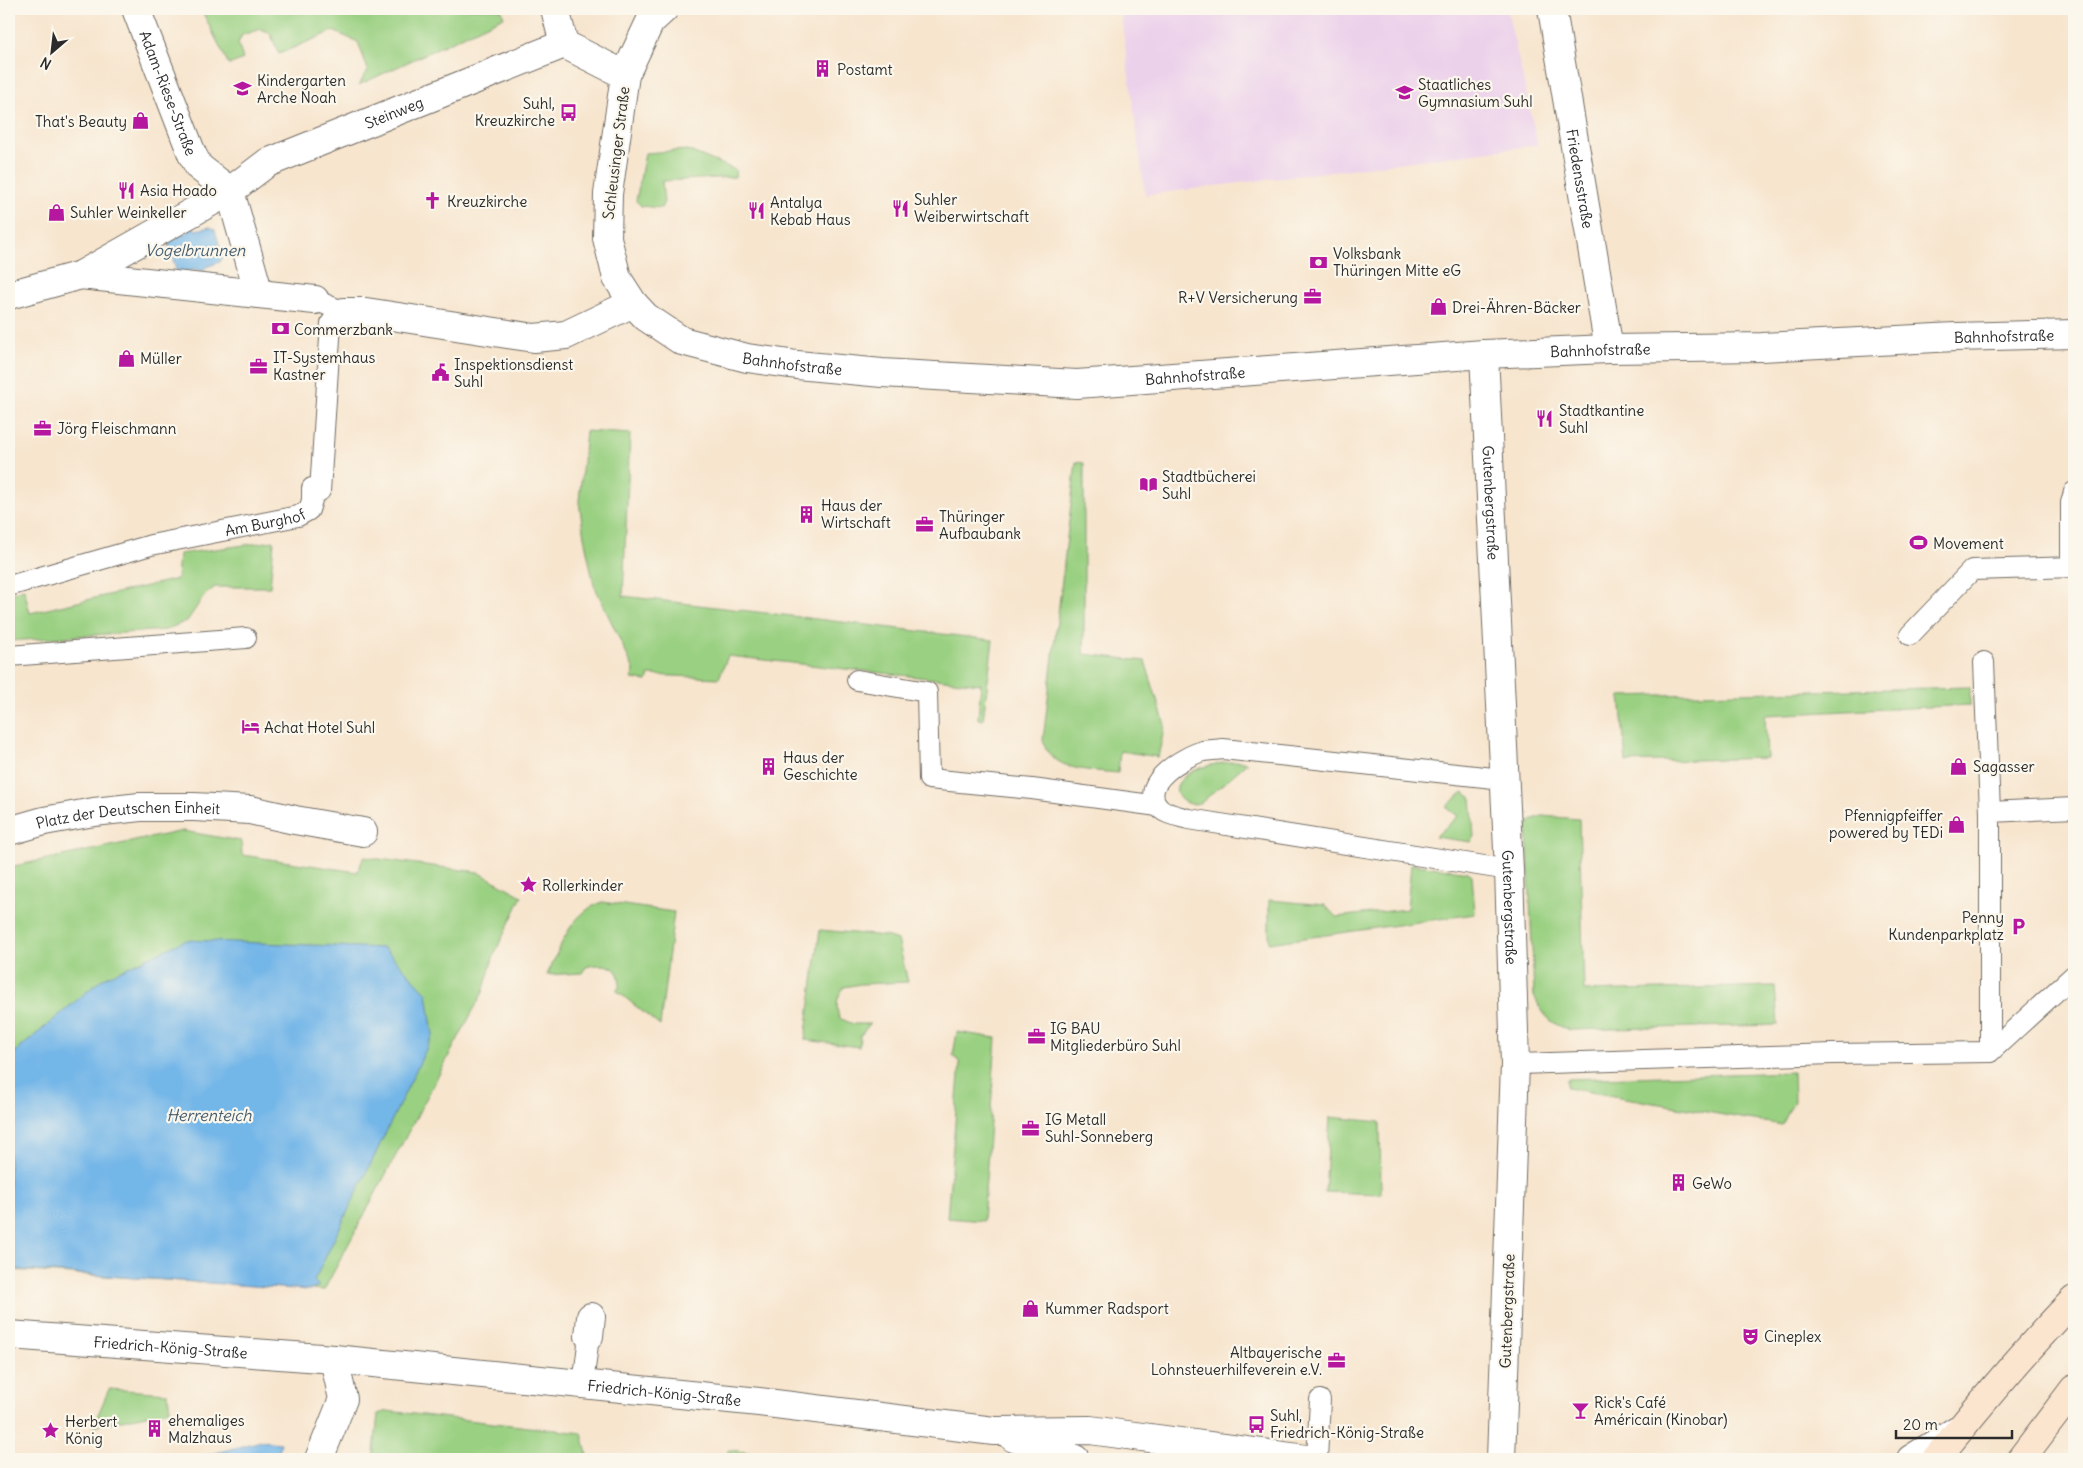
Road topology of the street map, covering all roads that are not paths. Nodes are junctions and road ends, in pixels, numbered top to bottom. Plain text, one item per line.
1 (136, 9) edge
2 (555, 9) edge
3 (664, 9) edge
4 (1552, 9) edge
5 (564, 44) junction
6 (625, 76) junction
7 (230, 191) junction
8 (82, 275) junction
9 (259, 294) junction
10 (9, 295) edge
11 (315, 300) joint
12 (633, 303) junction
13 (344, 312) junction
14 (2074, 334) edge
15 (1609, 349) junction
16 (1484, 354) junction
17 (2074, 492) edge
18 (2073, 567) edge
19 (9, 586) edge
20 (1910, 635) dead end
21 (246, 638) dead end
22 (9, 656) edge
23 (1984, 662) dead end
24 (857, 680) dead end
25 (1503, 779) junction
26 (1158, 806) junction
27 (2074, 808) edge
28 (1990, 812) junction
29 (9, 831) edge
30 (363, 832) dead end
31 (1509, 870) junction
32 (2074, 975) edge
33 (1990, 1052) junction
34 (1515, 1064) junction
35 (2074, 1300) edge
36 (590, 1327) dead end
37 (9, 1335) edge
38 (334, 1359) junction
39 (583, 1386) junction
40 (2074, 1389) edge
41 (1320, 1400) dead end
42 (1962, 1426) junction
43 (994, 1431) junction
44 (1502, 1452) edge
45 (319, 1459) edge
46 (1076, 1459) edge
47 (1306, 1459) edge
48 (1317, 1459) edge
49 (1910, 1459) edge
50 (1936, 1459) edge
51 (2021, 1459) edge

1 - 7 street, Adam-Riese-Straße
2 - 5 street
3 - 6 street, Schleusinger Straße
4 - 15 street, Friedensstraße
5 - 6 street
5 - 7 street, Steinweg
6 - 12 street, Schleusinger Straße
7 - 8 street, Steinweg
7 - 9 street
8 - 9 street, Steinweg
8 - 10 street, Steinweg
9 - 11 street, Steinweg
11 - 13 lane, Steinweg
12 - 13 street
12 - 16 street, Bahnhofstraße
13 - 19 lane, Am Burghof
14 - 15 street, Bahnhofstraße
15 - 16 street, Bahnhofstraße
16 - 25 street, Gutenbergstraße
17 - 18 lane
18 - 20 lane
21 - 22 lane
23 - 28 lane
24 - 26 lane
25 - 26 lane
25 - 31 street, Gutenbergstraße
26 - 31 lane
27 - 28 lane
28 - 33 lane
29 - 30 street, Platz der Deutschen Einheit
31 - 34 street, Gutenbergstraße
32 - 33 lane
33 - 34 lane
34 - 44 street, Gutenbergstraße
35 - 42 main road
36 - 39 lane
37 - 38 street, Friedrich-König-Straße
38 - 39 street, Friedrich-König-Straße
38 - 45 street
39 - 43 street, Friedrich-König-Straße
40 - 51 main road
41 - 48 lane
42 - 49 street
42 - 50 main road
43 - 46 street, Friedrich-König-Straße
43 - 47 street, Friedrich-König-Straße

